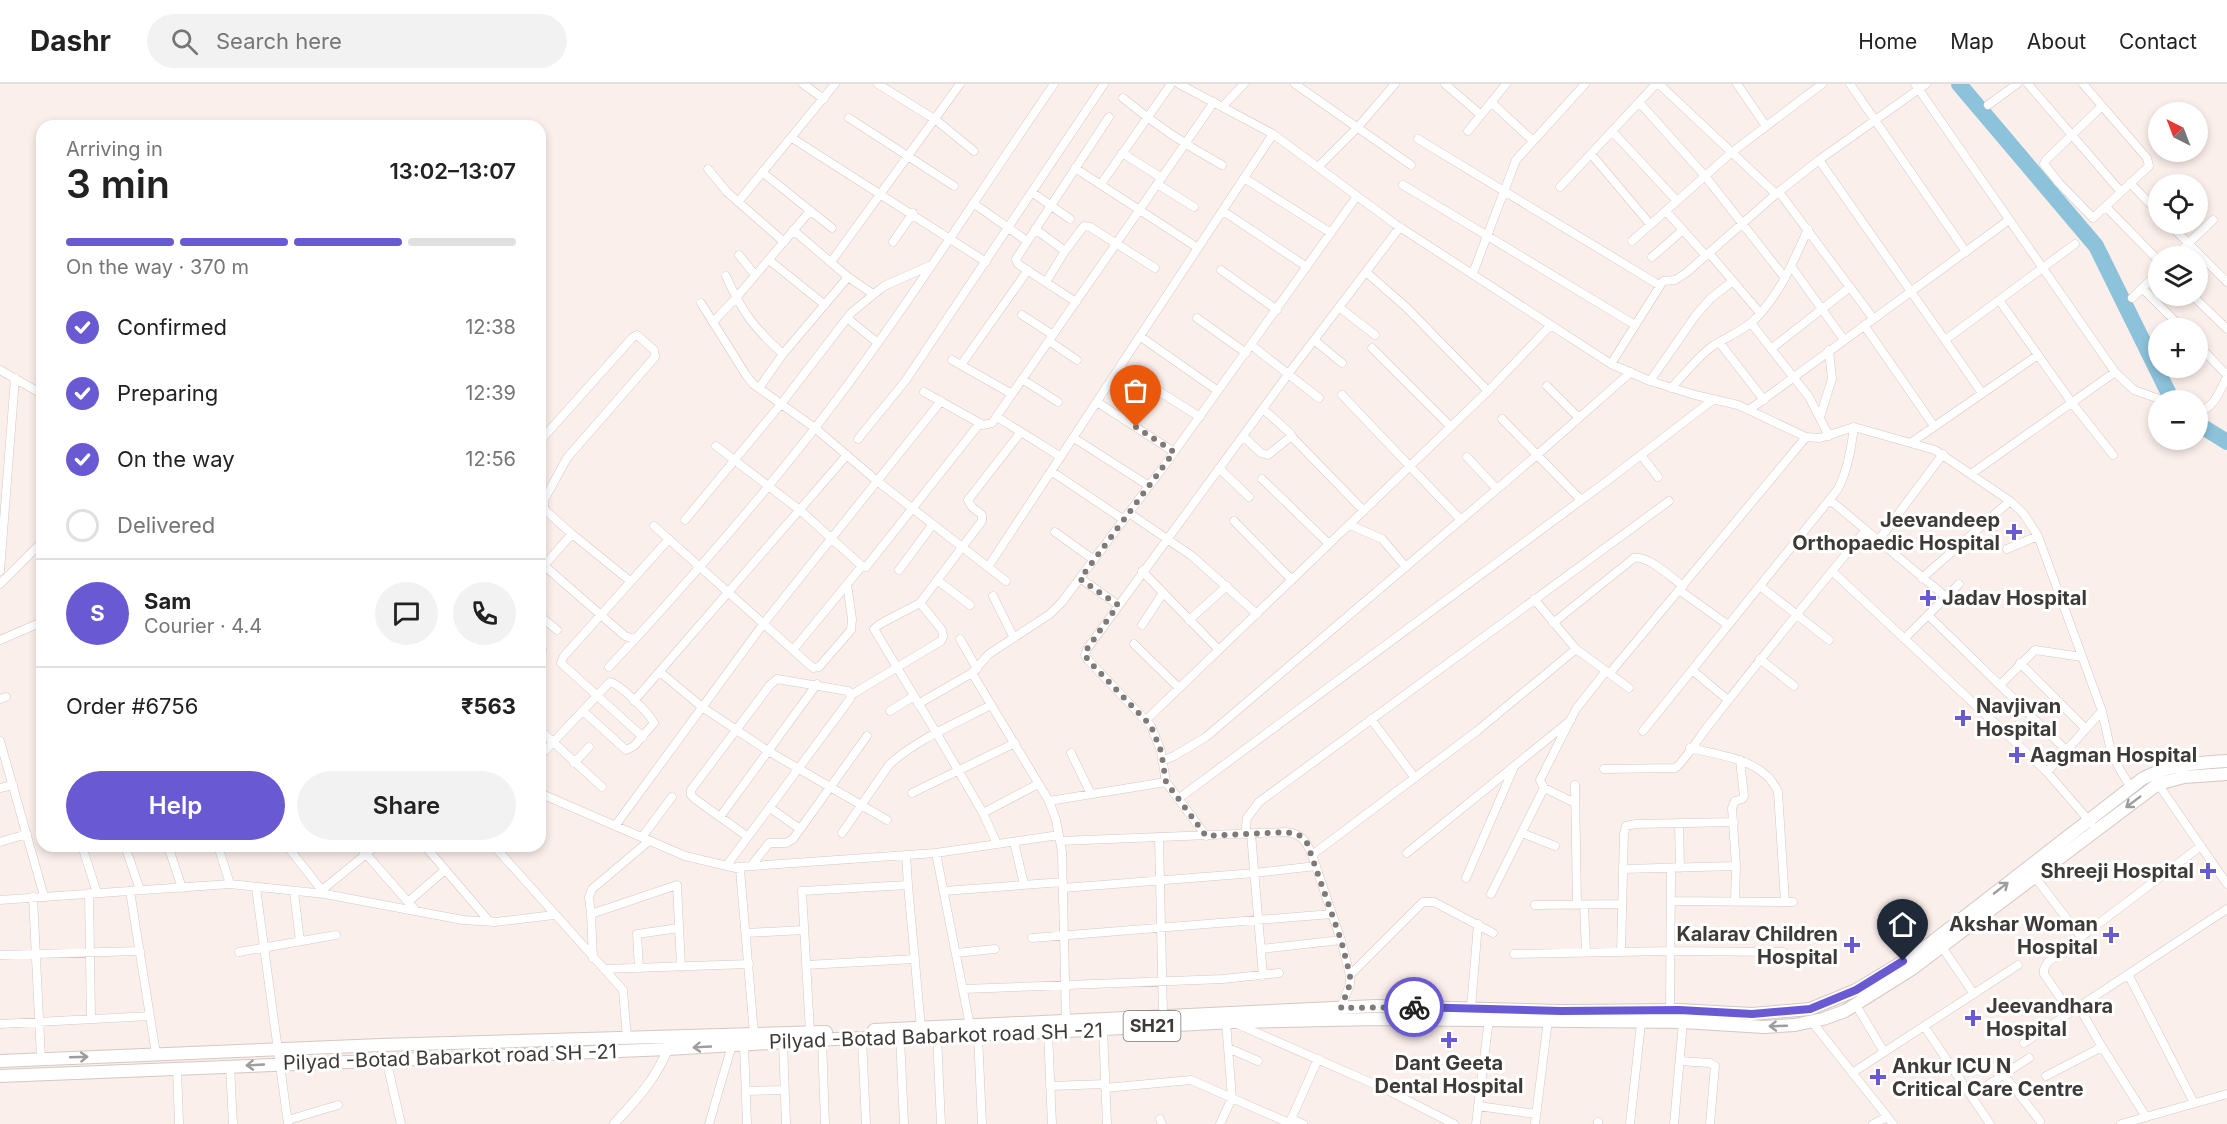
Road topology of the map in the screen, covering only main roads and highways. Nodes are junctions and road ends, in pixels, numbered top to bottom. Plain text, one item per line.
1 (2227, 761) edge
2 (2227, 774) edge
3 (2092, 825) junction
4 (1275, 1016) junction
5 (974, 1030) junction
6 (0, 1061) edge
7 (0, 1076) edge

1 - 3 main road, Pilyad -Botad Babarkot road SH -21 / SH21
2 -> 3 main road, Pilyad -Botad Babarkot road SH -21 / SH21
4 -> 3 main road, Pilyad -Botad Babarkot road SH -21 / SH21
3 -> 4 main road, Pilyad -Botad Babarkot road SH -21 / SH21
4 - 5 main road, Pilyad -Botad Babarkot road SH -21 / SH21
4 - 5 main road, Pilyad -Botad Babarkot road SH -21 / SH21
6 -> 5 main road, Pilyad -Botad Babarkot road SH -21 / SH21
5 -> 7 main road, Pilyad -Botad Babarkot road SH -21 / SH21

